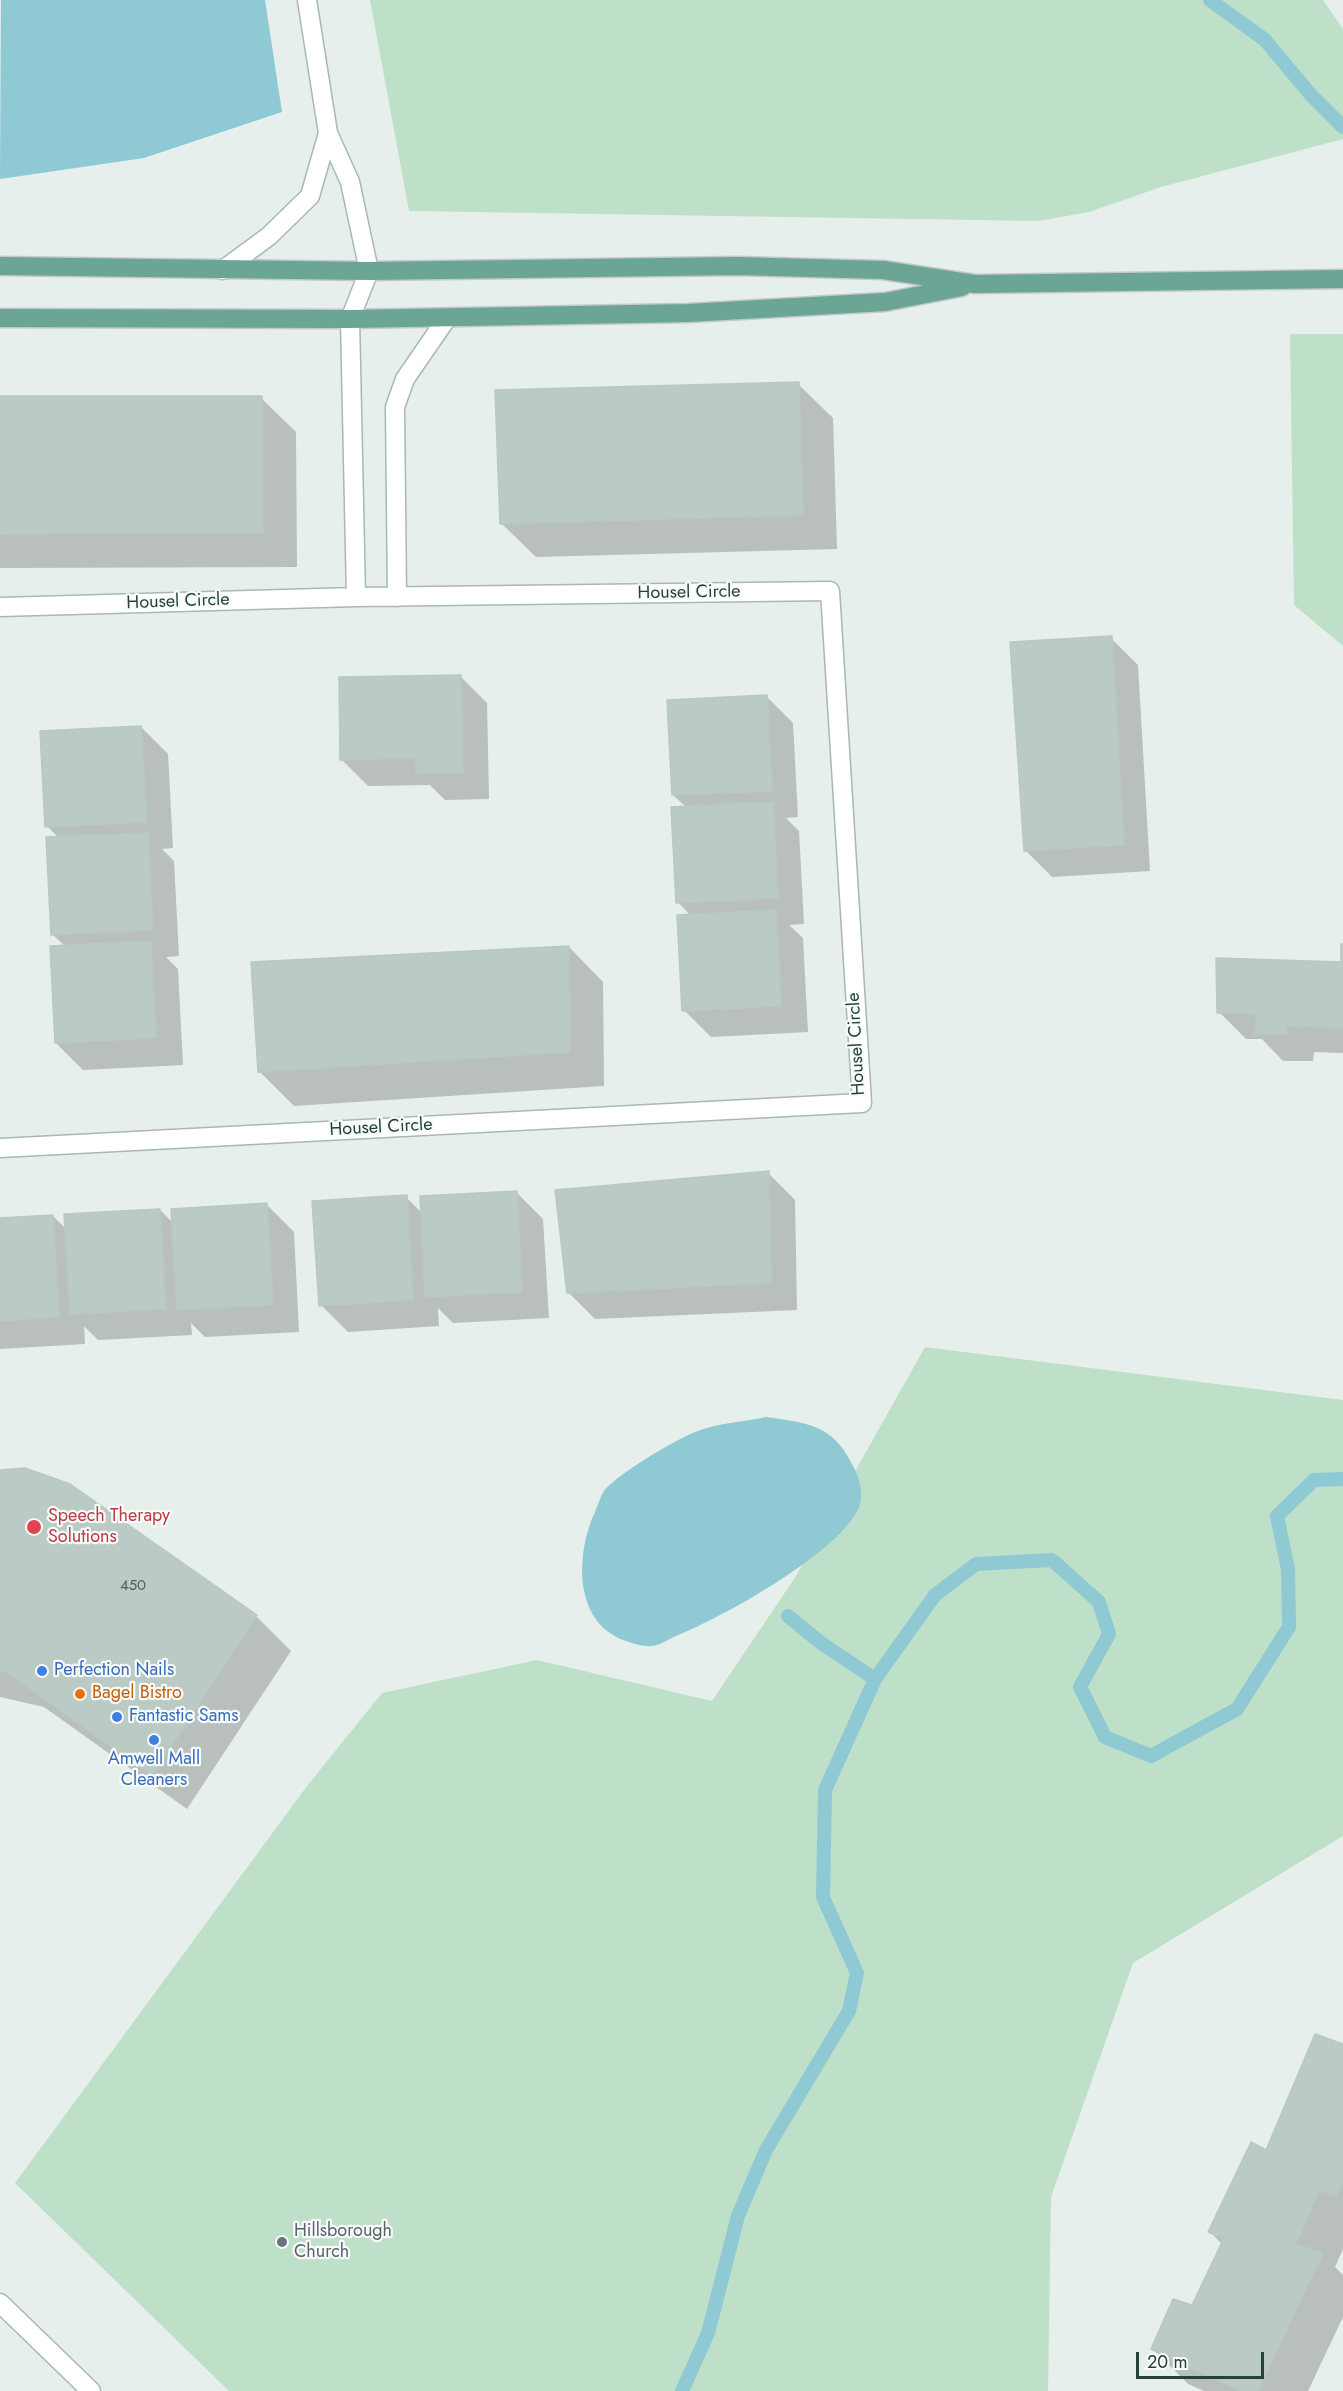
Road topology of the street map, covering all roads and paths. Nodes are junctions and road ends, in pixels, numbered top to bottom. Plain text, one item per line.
1 (307, 0) edge
2 (328, 134) junction
3 (0, 266) edge
4 (223, 270) junction
5 (369, 272) junction
6 (1343, 279) edge
7 (975, 284) junction
8 (0, 318) edge
9 (447, 318) junction
10 (350, 319) junction
11 (356, 597) junction
12 (398, 597) junction
13 (0, 607) edge
14 (0, 1148) edge
15 (0, 2303) edge
16 (91, 2391) edge

1 - 2 main road
2 - 4 main road
2 - 5 main road
3 - 4 main road
4 - 5 main road
5 - 7 main road
5 - 10 main road
6 - 7 main road
7 - 9 main road
8 - 10 main road
9 - 10 main road
9 - 12 main road
10 - 11 main road
11 - 12 main road, Housel Circle
11 - 13 main road, Housel Circle
12 - 14 main road, Housel Circle
15 - 16 main road

